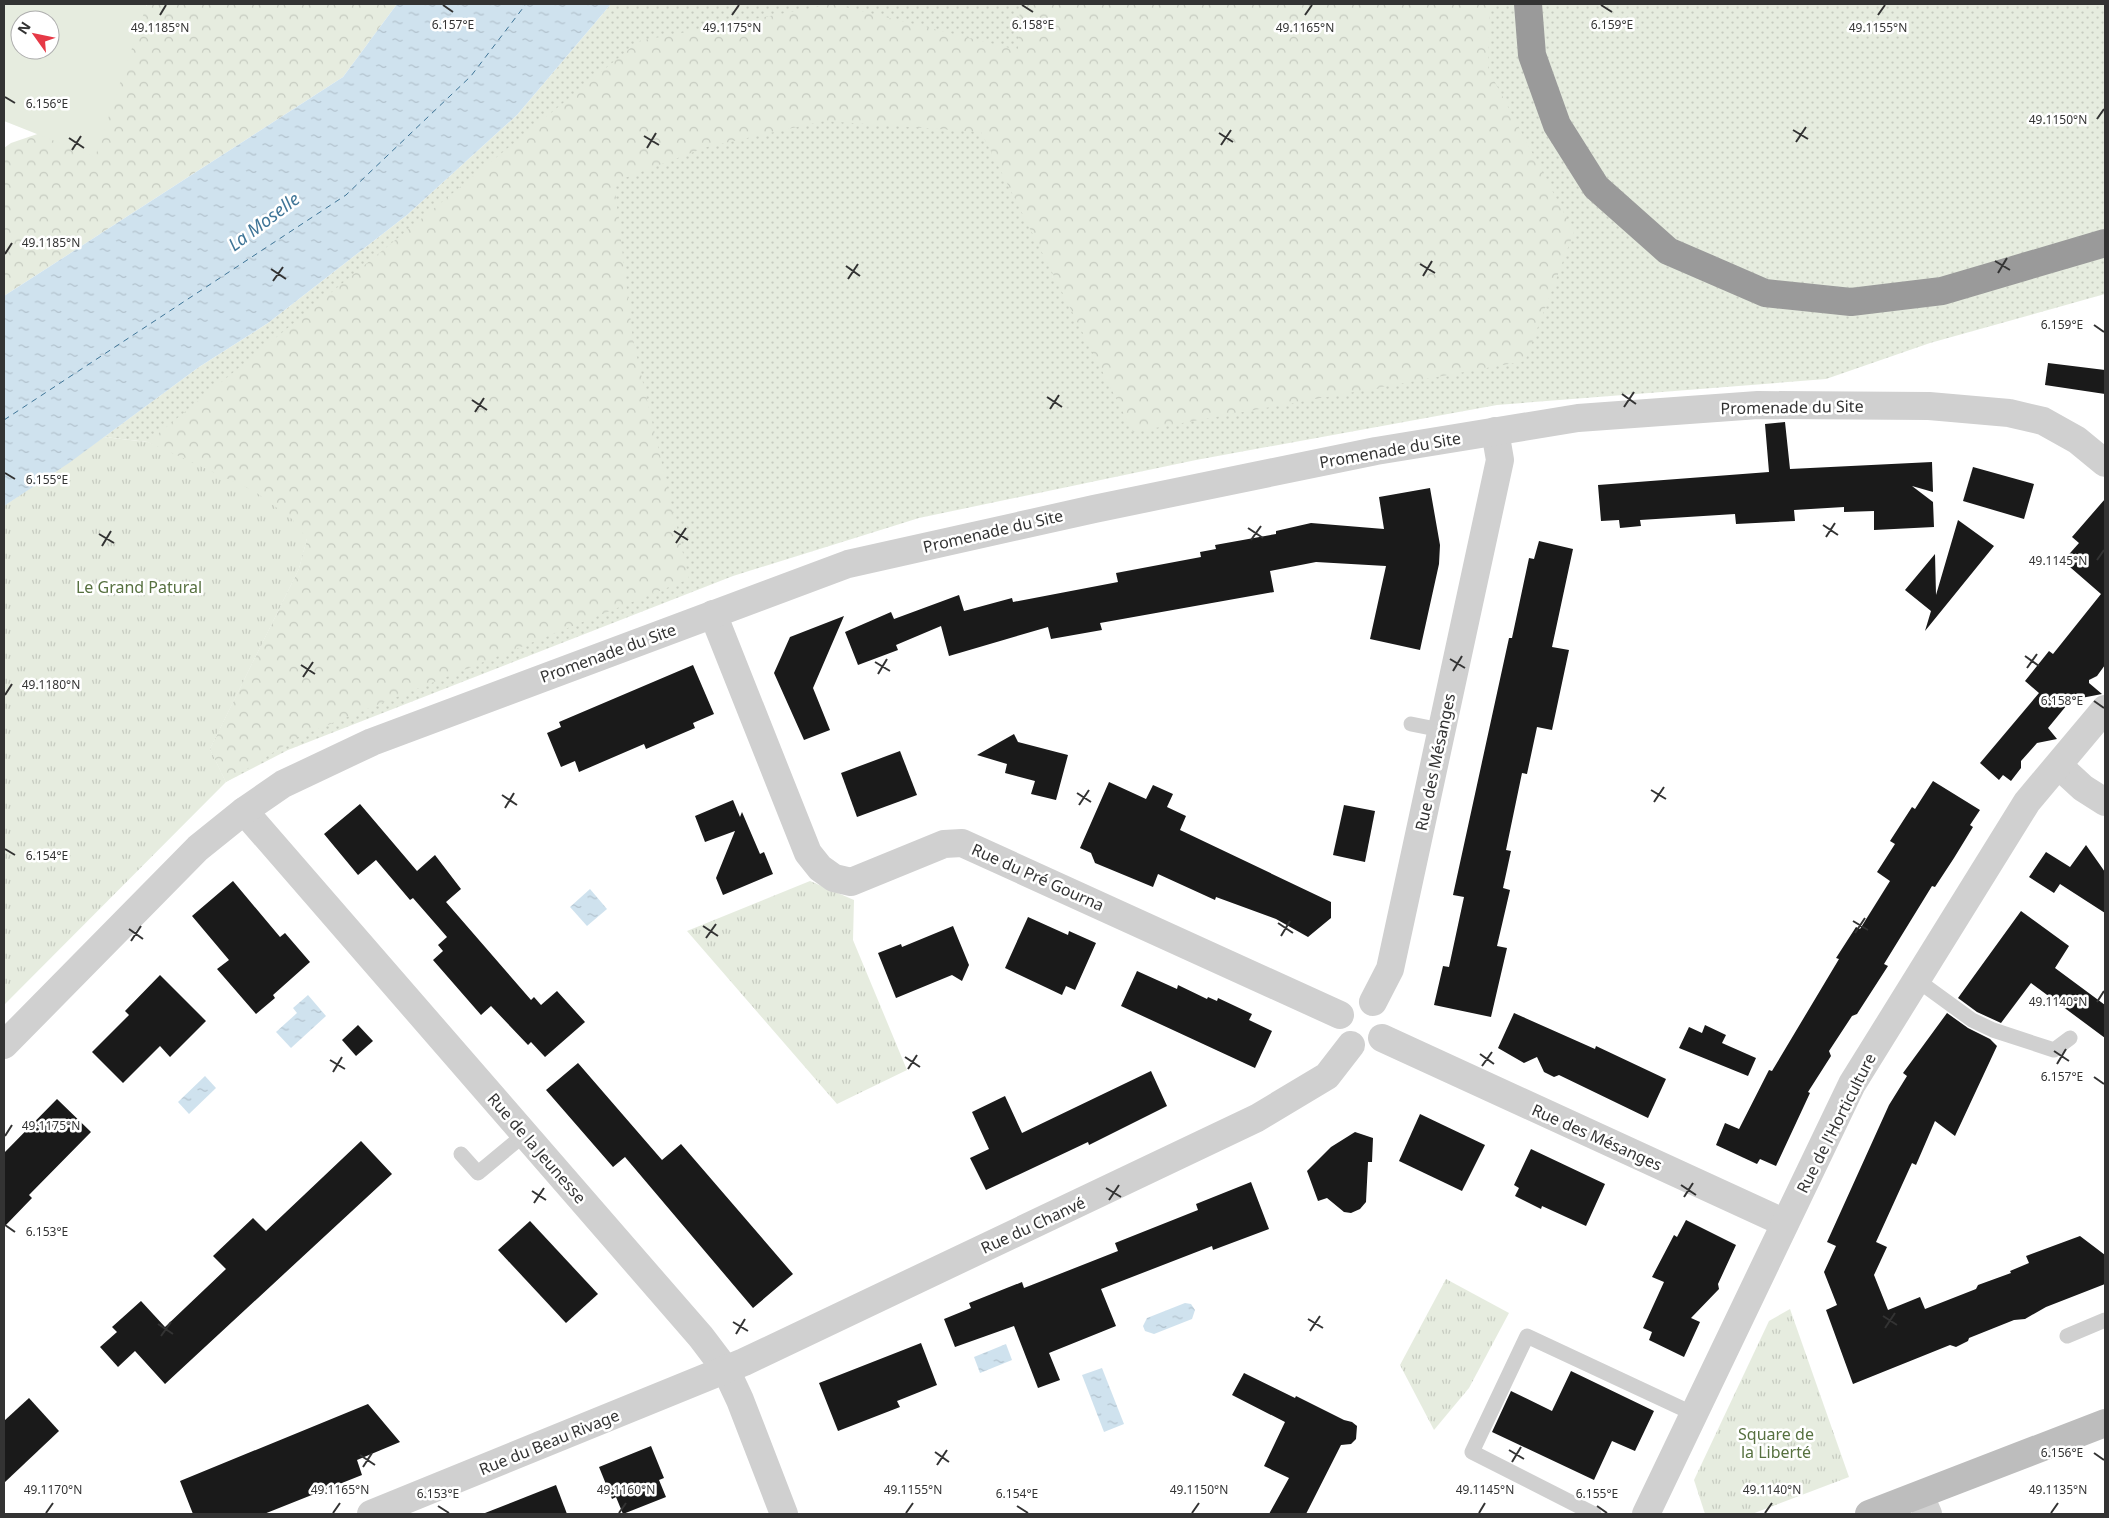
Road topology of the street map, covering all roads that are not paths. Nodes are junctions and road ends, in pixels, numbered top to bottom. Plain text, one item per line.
1 (1528, 4) edge
2 (2105, 244) edge
3 (1495, 431) junction
4 (2105, 463) edge
5 (712, 614) junction
6 (2105, 709) edge
7 (1411, 724) dead end
8 (1441, 730) junction
9 (2058, 766) junction
10 (2105, 802) edge
11 (244, 811) junction
12 (1917, 980) junction
13 (1373, 1002) junction
14 (1340, 1015) junction
15 (1382, 1038) junction
16 (2070, 1038) dead end
17 (4, 1045) edge
18 (1351, 1045) junction
19 (525, 1134) junction
20 (461, 1154) dead end
21 (1785, 1223) junction
22 (2105, 1320) edge
23 (2067, 1336) dead end
24 (726, 1370) junction
25 (1694, 1414) junction
26 (2105, 1423) edge
27 (1924, 1505) edge
28 (371, 1514) edge
29 (784, 1514) edge
30 (1594, 1514) edge
31 (1646, 1514) edge
32 (1869, 1514) edge

1 - 2 highway
3 - 4 street, Promenade du Site
3 - 5 street, Promenade du Site
3 - 8 street, Rue des Mésanges
5 - 11 street, Promenade du Site
5 - 14 street, Rue du Pré Gourna
6 - 9 street, Rue de l'Horticulture
7 - 8 lane
8 - 13 street, Rue des Mésanges
9 - 10 street
9 - 12 street, Rue de l'Horticulture
11 - 17 street, Promenade du Site
11 - 19 street, Rue de la Jeunesse
12 - 16 lane
12 - 21 street, Rue de l'Horticulture
13 - 14 street
13 - 15 street
14 - 18 street
15 - 18 street
15 - 21 street, Rue des Mésanges
18 - 24 street, Rue du Chanvé
19 - 20 lane
19 - 24 street, Rue de la Jeunesse
21 - 25 street, Rue de l'Horticulture
22 - 23 lane
24 - 28 street, Rue du Beau Rivage
24 - 29 street, Rue de la Jeunesse
25 - 30 lane
25 - 31 street, Rue de l'Horticulture
26 - 27 main road
27 - 32 main road

